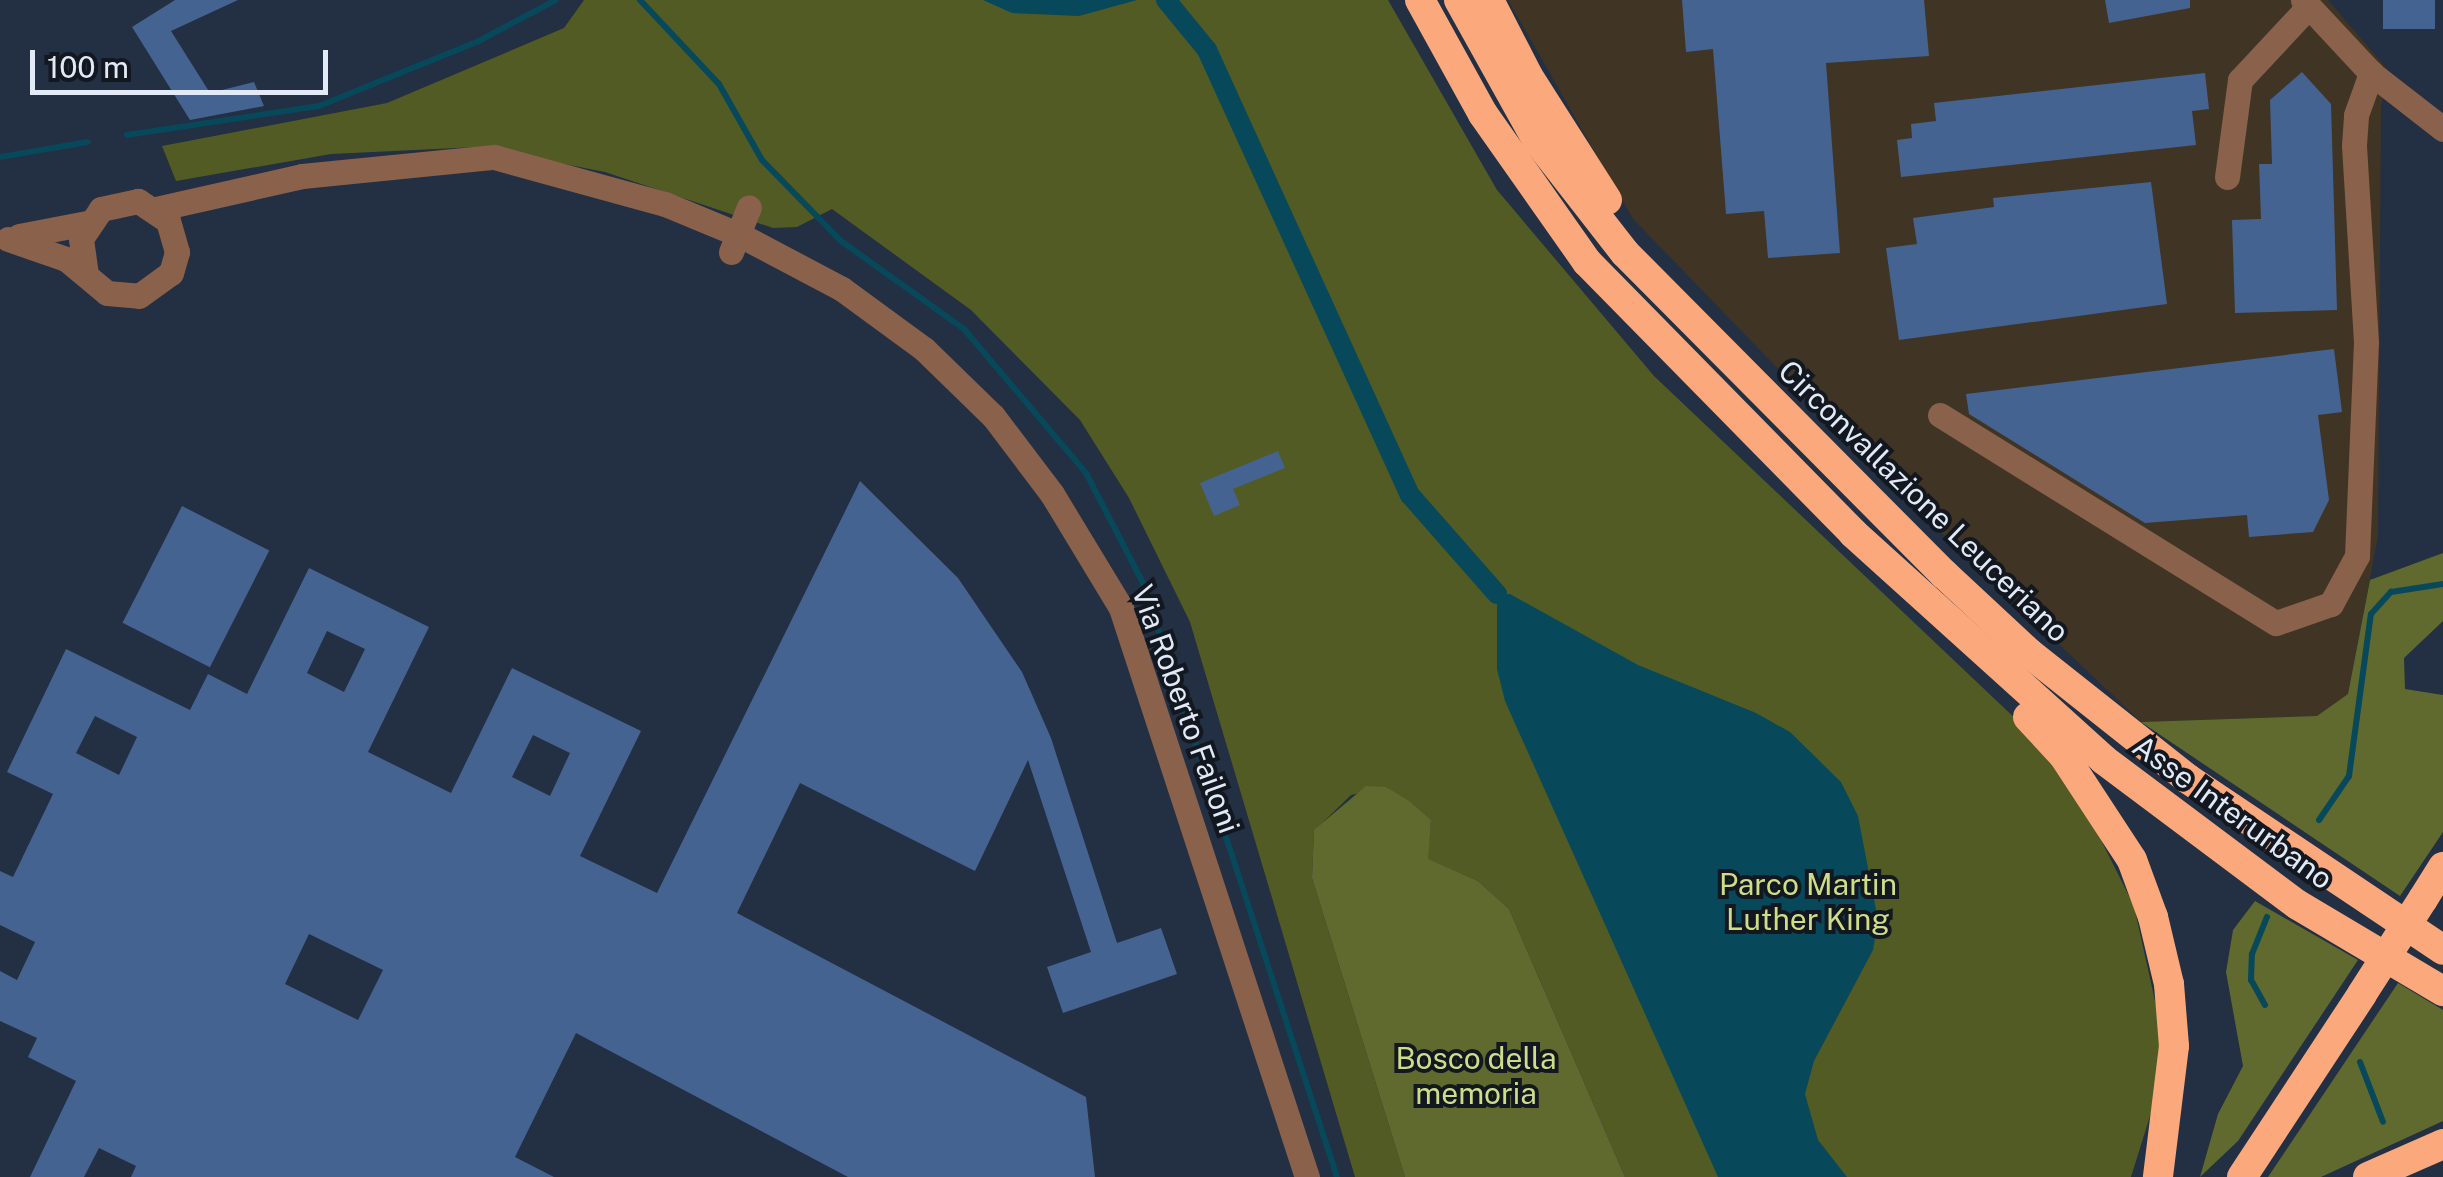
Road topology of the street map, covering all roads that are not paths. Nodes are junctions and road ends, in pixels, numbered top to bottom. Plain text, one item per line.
1 (1420, 0) edge
2 (1459, 0) edge
3 (1490, 0) edge
4 (2306, 3) edge
5 (2372, 73) junction
6 (2443, 129) edge
7 (2227, 177) dead end
8 (749, 208) dead end
9 (156, 209) junction
10 (88, 223) junction
11 (4, 239) edge
12 (735, 243) junction
13 (86, 274) junction
14 (1676, 307) junction
15 (1940, 416) dead end
16 (1997, 670) junction
17 (2443, 867) edge
18 (2443, 950) edge
19 (2443, 991) edge
20 (2443, 1144) edge
21 (1307, 1177) edge
22 (2158, 1177) edge
23 (2242, 1177) edge
24 (2368, 1177) edge

1 - 16 highway
2 - 14 highway, Circonvallazione Leuceriano
3 - 14 highway
4 - 5 street
4 - 7 street
5 - 6 street
5 - 15 street
8 - 12 street
9 - 10 street, Via Roberto Failoni
9 - 12 street, Via Roberto Failoni
9 - 13 street, Via Roberto Failoni
10 - 11 street, Via Roberto Failoni
10 - 13 street
11 - 13 street, Via Roberto Failoni
12 - 21 street, Via Roberto Failoni
14 - 18 highway, Circonvallazione Leuceriano
16 - 19 highway, Asse Interurbano
16 - 22 highway
17 - 23 highway, bridge
20 - 24 highway

